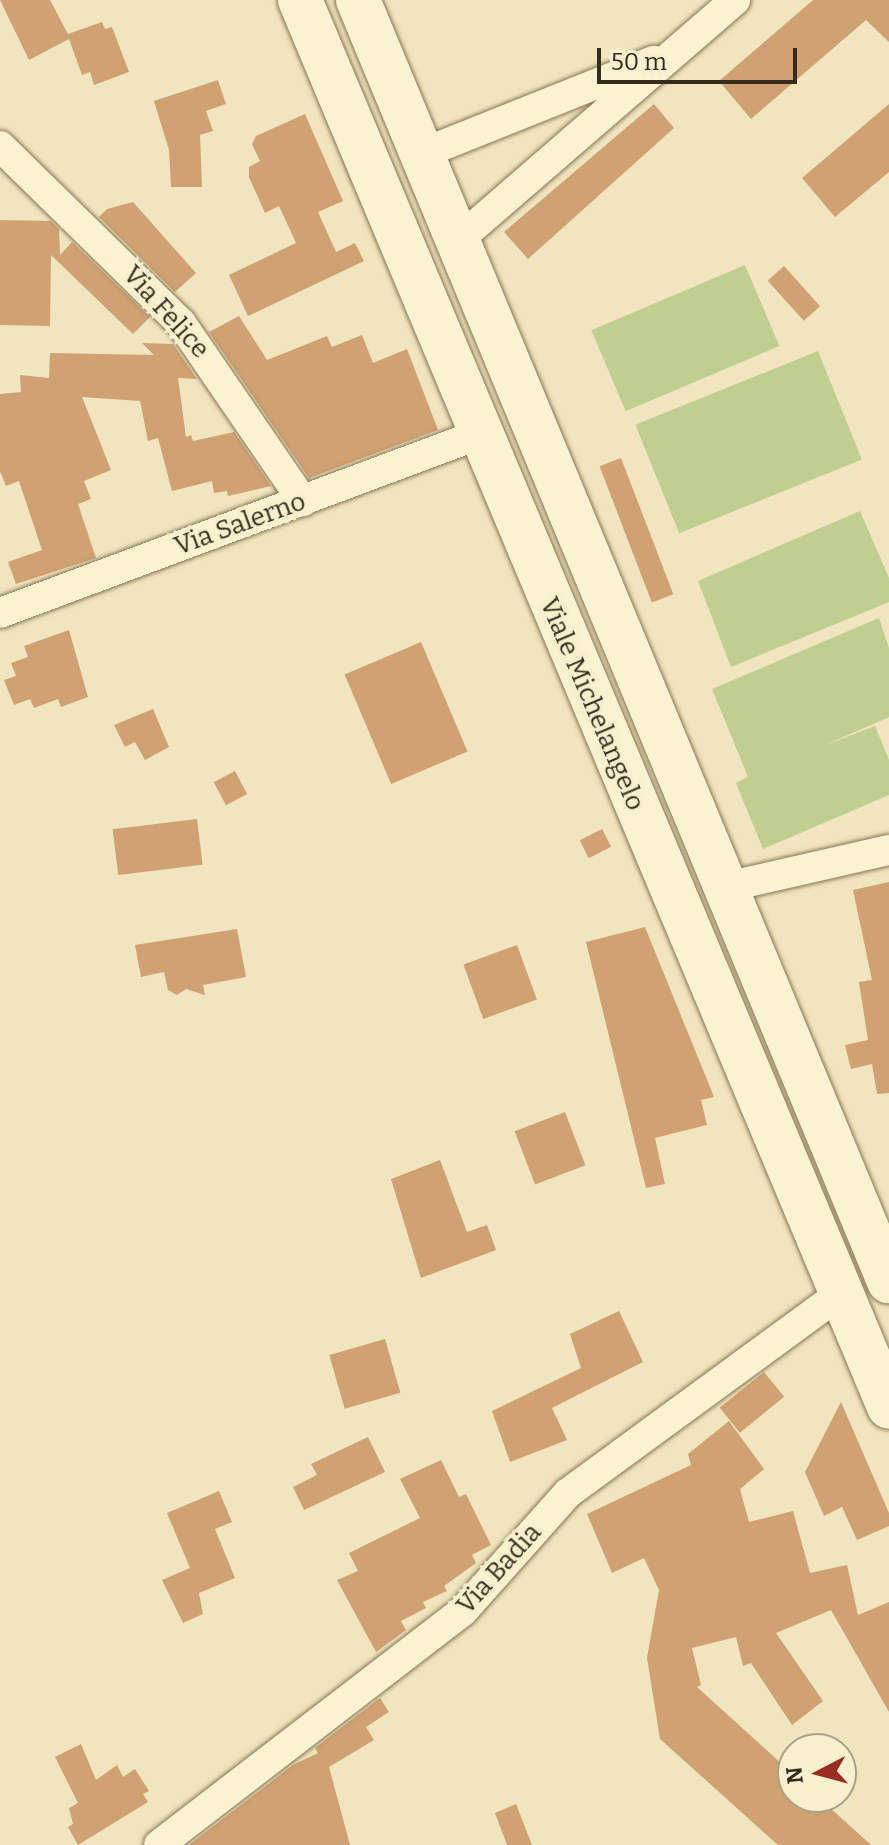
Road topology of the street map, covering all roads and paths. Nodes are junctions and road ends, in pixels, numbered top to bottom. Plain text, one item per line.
1 (300, 0) edge
2 (358, 0) edge
3 (735, 0) edge
4 (674, 53) junction
5 (0, 146) edge
6 (421, 154) junction
7 (457, 241) junction
8 (480, 434) junction
9 (303, 501) junction
10 (0, 613) edge
11 (621, 638) junction
12 (573, 659) junction
13 (889, 850) edge
14 (726, 887) junction
15 (884, 1251) edge
16 (840, 1294) junction
17 (889, 1407) edge
18 (159, 1845) edge

1 - 8 street, Viale Michelangelo
2 - 6 street, Viale Michelangelo
3 - 4 street
4 - 6 street
4 - 7 street
5 - 9 street, Via Felice
6 - 7 street, Viale Michelangelo
7 - 11 street, Viale Michelangelo
8 - 9 street, Via Salerno
8 - 12 street, Viale Michelangelo
9 - 10 street, Via Salerno
11 - 12 street
11 - 14 street, Viale Michelangelo
12 - 16 street, Viale Michelangelo
13 - 14 street
14 - 15 street, Viale Michelangelo
16 - 17 street, Viale Michelangelo
16 - 18 street, Via Badia

